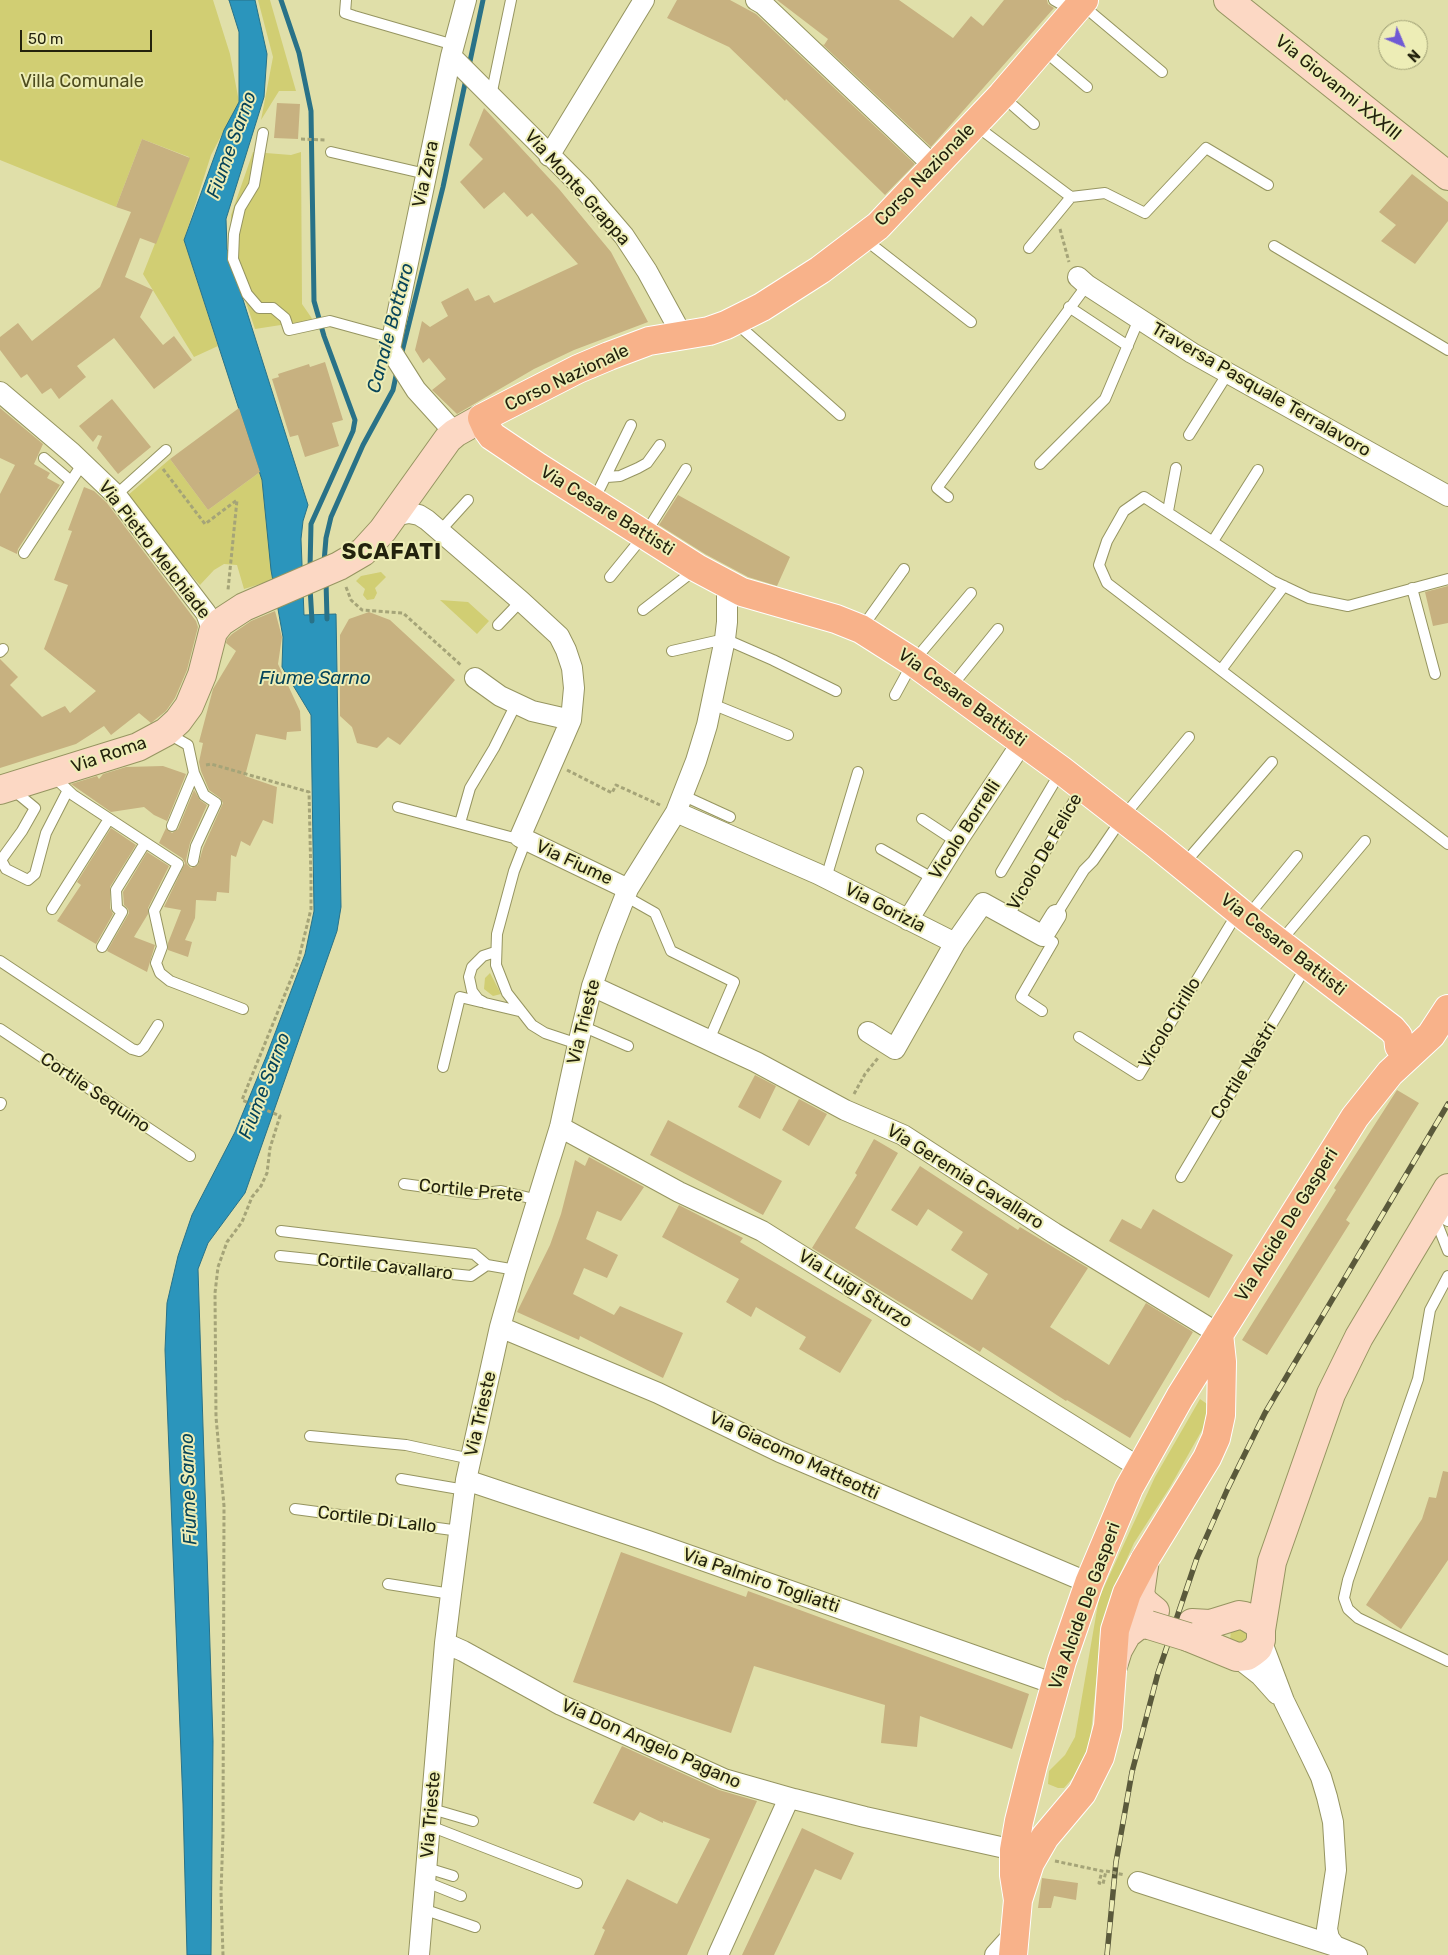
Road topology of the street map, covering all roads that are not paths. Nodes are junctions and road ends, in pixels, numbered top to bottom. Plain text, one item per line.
1 (346, 0) edge
2 (466, 0) edge
3 (511, 0) edge
4 (644, 0) edge
5 (1228, 0) edge
6 (762, 1) edge
7 (1073, 4) edge
8 (1042, 48) junction
9 (453, 51) junction
10 (1162, 72) dead end
11 (1087, 87) dead end
12 (1002, 95) junction
13 (491, 96) junction
14 (1034, 124) dead end
15 (974, 125) junction
16 (263, 133) dead end
17 (331, 152) dead end
18 (548, 156) junction
19 (934, 167) junction
20 (426, 174) junction
21 (1448, 176) edge
22 (1268, 185) dead end
23 (1071, 197) junction
24 (862, 237) junction
25 (1274, 246) dead end
26 (1029, 248) dead end
27 (1082, 281) joint
28 (1069, 307) junction
29 (1139, 319) junction
30 (734, 321) junction
31 (971, 322) dead end
32 (682, 335) junction
33 (391, 343) junction
34 (1128, 346) junction
35 (1448, 350) edge
36 (1228, 373) junction
37 (0, 392) edge
38 (840, 416) dead end
39 (482, 418) junction
40 (631, 425) dead end
41 (455, 433) junction
42 (1189, 435) dead end
43 (660, 445) dead end
44 (166, 450) dead end
45 (44, 458) dead end
46 (83, 463) junction
47 (1040, 464) dead end
48 (1176, 468) dead end
49 (686, 469) dead end
50 (1258, 470) dead end
51 (606, 477) junction
52 (71, 481) junction
53 (116, 495) junction
54 (1448, 496) edge
55 (948, 497) dead end
56 (468, 500) dead end
57 (593, 501) junction
58 (1168, 511) junction
59 (393, 516) junction
60 (440, 531) junction
61 (645, 534) junction
62 (1214, 541) junction
63 (24, 553) dead end
64 (697, 568) junction
65 (904, 569) dead end
66 (610, 578) dead end
67 (1448, 580) edge
68 (727, 585) junction
69 (1284, 586) junction
70 (1412, 588) junction
71 (971, 593) dead end
72 (521, 601) junction
73 (642, 610) dead end
74 (498, 625) dead end
75 (861, 629) junction
76 (998, 629) dead end
77 (213, 632) junction
78 (725, 639) junction
79 (672, 651) dead end
80 (913, 662) junction
81 (1221, 670) junction
82 (1435, 674) dead end
83 (475, 678) road end
84 (950, 688) junction
85 (836, 691) dead end
86 (895, 695) dead end
87 (516, 704) junction
88 (712, 704) junction
89 (571, 720) junction
90 (166, 732) junction
91 (788, 734) dead end
92 (1189, 737) dead end
93 (1023, 741) junction
94 (1272, 762) dead end
95 (1061, 770) junction
96 (858, 772) dead end
97 (194, 773) junction
98 (60, 782) junction
99 (1082, 786) junction
100 (4, 788) edge
101 (679, 803) junction
102 (398, 807) dead end
103 (730, 817) dead end
104 (1122, 817) junction
105 (109, 819) junction
106 (922, 819) dead end
107 (460, 823) junction
108 (172, 826) dead end
109 (523, 839) junction
110 (1364, 841) dead end
111 (956, 842) junction
112 (144, 843) junction
113 (1448, 844) edge
114 (881, 849) dead end
115 (1297, 856) dead end
116 (194, 861) dead end
117 (1183, 866) junction
118 (1000, 872) dead end
119 (826, 878) junction
120 (934, 879) junction
121 (627, 892) junction
122 (52, 909) dead end
123 (1242, 914) junction
124 (1056, 916) joint
125 (1008, 917) junction
126 (908, 920) junction
127 (1043, 936) junction
128 (1279, 942) junction
129 (954, 943) junction
130 (102, 947) dead end
131 (495, 952) junction
132 (0, 961) edge
133 (1308, 965) junction
134 (592, 986) junction
135 (1448, 994) edge
136 (485, 1003) junction
137 (243, 1009) dead end
138 (1448, 1009) edge
139 (1042, 1010) dead end
140 (519, 1011) junction
141 (158, 1025) dead end
142 (0, 1029) edge
143 (868, 1032) dead end
144 (580, 1035) junction
145 (1079, 1037) dead end
146 (709, 1040) junction
147 (628, 1046) dead end
148 (1408, 1047) junction
149 (443, 1067) dead end
150 (560, 1126) junction
151 (190, 1156) dead end
152 (1181, 1177) dead end
153 (404, 1184) dead end
154 (1448, 1188) edge
155 (538, 1200) junction
156 (1440, 1217) edge
157 (281, 1231) dead end
158 (1448, 1250) edge
159 (280, 1256) dead end
160 (487, 1265) junction
161 (516, 1270) junction
162 (1448, 1276) edge
163 (500, 1327) junction
164 (1219, 1334) junction
165 (1180, 1397) junction
166 (1221, 1415) junction
167 (310, 1436) dead end
168 (471, 1459) junction
169 (1140, 1468) junction
170 (401, 1479) dead end
171 (466, 1485) junction
172 (295, 1509) dead end
173 (460, 1531) junction
174 (1145, 1559) junction
175 (1272, 1562) junction
176 (388, 1584) dead end
177 (1089, 1584) junction
178 (451, 1594) junction
179 (1152, 1618) junction
180 (1228, 1618) junction
181 (1190, 1630) junction
182 (1261, 1635) junction
183 (445, 1643) junction
184 (1237, 1656) junction
185 (1448, 1660) edge
186 (1112, 1667) junction
187 (1055, 1684) junction
188 (1284, 1701) junction
189 (1033, 1765) junction
190 (1082, 1793) junction
191 (789, 1798) junction
192 (431, 1818) junction
193 (473, 1821) dead end
194 (1014, 1850) junction
195 (426, 1875) junction
196 (453, 1876) dead end
197 (1131, 1879) road end
198 (577, 1883) dead end
199 (461, 1896) dead end
200 (1018, 1900) junction
201 (423, 1909) junction
202 (475, 1927) dead end
203 (1014, 1944) edge
204 (1343, 1951) edge
205 (419, 1955) edge
206 (718, 1955) edge
207 (995, 1955) edge

1 - 9 lane
2 - 9 street, Via Zara
3 - 13 lane
4 - 18 street
5 - 21 main road, Via Giovanni XXXIII
6 - 19 street
7 - 8 main road, Corso Nazionale
7 - 10 lane
8 - 11 lane
8 - 12 main road, Corso Nazionale
9 - 13 street, Via Monte Grappa
9 - 20 street, Via Zara
12 - 14 lane
12 - 15 main road, Corso Nazionale
13 - 18 street, Via Monte Grappa
15 - 19 main road, Corso Nazionale
15 - 23 lane
16 - 33 lane
17 - 20 lane
18 - 32 street, Via Monte Grappa
19 - 24 main road, Corso Nazionale
20 - 33 street, Via Zara
22 - 23 lane
23 - 26 lane
24 - 30 main road, Corso Nazionale
24 - 31 lane
25 - 35 lane
27 - 28 lane
27 - 29 street, Traversa Pasquale Terralavoro
28 - 34 lane
28 - 55 lane
29 - 34 lane
29 - 36 street, Traversa Pasquale Terralavoro
30 - 32 main road, Corso Nazionale
30 - 38 lane
32 - 39 main road, Corso Nazionale
33 - 41 street
34 - 47 lane
36 - 42 lane
36 - 54 street, Traversa Pasquale Terralavoro
37 - 46 street, Via Pietro Melchiade
39 - 41 main road, Corso Nazionale
39 - 57 main road, Via Cesare Battisti
40 - 51 lane
41 - 59 main road, Corso Nazionale
43 - 51 lane
44 - 53 lane
45 - 52 lane
46 - 52 lane
46 - 53 street, Via Pietro Melchiade
48 - 58 lane
49 - 61 lane
50 - 62 lane
51 - 57 lane
52 - 63 lane
53 - 77 street, Via Pietro Melchiade
56 - 60 lane
57 - 61 main road, Via Cesare Battisti
58 - 62 lane
58 - 81 lane
59 - 60 street
59 - 77 main road, Corso Nazionale
60 - 72 street
61 - 64 main road, Via Cesare Battisti
61 - 66 lane
62 - 69 lane
64 - 68 main road, Via Cesare Battisti
64 - 73 lane
65 - 75 lane
67 - 70 lane
68 - 75 main road, Via Cesare Battisti
68 - 78 street, Via Trieste
69 - 70 lane
69 - 81 lane
70 - 82 lane
71 - 80 lane
72 - 74 lane
72 - 89 street
75 - 80 main road, Via Cesare Battisti
76 - 84 lane
77 - 90 main road, Via Roma
78 - 79 lane
78 - 85 lane
78 - 88 street, Via Trieste
80 - 84 main road, Via Cesare Battisti
80 - 86 lane
81 - 113 lane
83 - 87 street
84 - 93 main road, Via Cesare Battisti
87 - 89 street
87 - 107 lane
88 - 91 lane
88 - 101 street, Via Trieste
89 - 109 street
90 - 97 lane
90 - 98 main road, Via Roma
92 - 104 lane
93 - 95 main road, Via Cesare Battisti
93 - 111 street, Vicolo Borrelli
94 - 117 lane
95 - 99 main road, Via Cesare Battisti
95 - 118 lane
96 - 119 lane
97 - 108 lane
97 - 116 lane
98 - 100 main road, Via Roma
98 - 100 lane
98 - 105 lane
99 - 104 main road, Via Cesare Battisti
99 - 125 lane, Vicolo De Felice
101 - 103 lane
101 - 119 street, Via Gorizia
101 - 121 street, Via Trieste
102 - 107 lane
104 - 117 main road, Via Cesare Battisti
104 - 124 lane
105 - 112 lane
105 - 122 lane
106 - 111 lane
107 - 109 lane
109 - 121 street, Via Fiume
109 - 131 lane
110 - 128 lane
111 - 120 street, Vicolo Borrelli
112 - 130 lane
112 - 137 lane
114 - 120 lane
115 - 123 lane
117 - 123 main road, Via Cesare Battisti
119 - 126 street, Via Gorizia
120 - 126 street, Vicolo Borrelli
121 - 134 street, Via Trieste
121 - 146 lane
123 - 128 main road, Via Cesare Battisti
123 - 145 lane, Vicolo Cirillo
124 - 127 street
125 - 127 street
125 - 129 street
126 - 129 street, Via Gorizia
127 - 139 lane
128 - 133 main road, Via Cesare Battisti
129 - 143 street
131 - 136 lane
131 - 140 lane
132 - 141 lane
133 - 148 main road, Via Cesare Battisti
133 - 152 lane, Cortile Nastri
134 - 144 street, Via Trieste
134 - 146 street, Via Geremia Cavallaro
135 - 148 main road
136 - 140 lane
136 - 149 lane
138 - 148 main road
140 - 144 lane
142 - 151 lane, Cortile Sequino
144 - 147 lane
144 - 150 street, Via Trieste
146 - 164 street, Via Geremia Cavallaro
148 - 164 main road, Via Alcide De Gasperi
150 - 155 street, Via Trieste
150 - 169 street, Via Luigi Sturzo
153 - 155 lane, Cortile Prete
154 - 156 main road
155 - 161 street, Via Trieste
156 - 158 lane
156 - 175 main road
157 - 160 lane, Cortile Cavallaro
159 - 160 lane, Cortile Cavallaro
160 - 161 lane, Cortile Cavallaro
161 - 163 street, Via Trieste
162 - 185 lane
163 - 168 street, Via Trieste
163 - 177 street, Via Giacomo Matteotti
164 - 165 main road, Via Alcide De Gasperi
164 - 166 main road, Via Alcide De Gasperi
165 - 166 main road
165 - 169 main road, Via Alcide De Gasperi
166 - 174 main road, Via Alcide De Gasperi
167 - 168 lane
168 - 171 street, Via Trieste
169 - 177 main road, Via Alcide De Gasperi
170 - 171 lane
171 - 173 street, Via Trieste
171 - 187 street, Via Palmiro Togliatti
172 - 173 lane, Cortile Di Lallo
173 - 178 street, Via Trieste
174 - 179 main road
174 - 186 main road, Via Alcide De Gasperi
175 - 180 main road
175 - 182 main road
176 - 178 lane
177 - 187 main road, Via Alcide De Gasperi
178 - 183 street, Via Trieste
179 - 181 main road
179 - 186 main road
180 - 181 main road
180 - 182 main road
181 - 184 main road
182 - 184 main road
182 - 188 street
183 - 191 street, Via Don Angelo Pagano
183 - 192 street, Via Trieste
184 - 188 street
186 - 190 main road, Via Alcide De Gasperi
187 - 189 main road, Via Alcide De Gasperi
188 - 204 street
189 - 190 main road
189 - 194 main road, Via Alcide De Gasperi
190 - 200 main road, Via Alcide De Gasperi
191 - 194 street, Via Don Angelo Pagano
191 - 206 street
192 - 193 lane
192 - 195 street, Via Trieste
192 - 198 lane
194 - 200 main road, Via Alcide De Gasperi
195 - 196 lane
195 - 199 lane
195 - 201 street, Via Trieste
197 - 204 street
200 - 203 main road, Via Alcide De Gasperi
201 - 202 lane
201 - 205 street, Via Trieste
203 - 207 street

